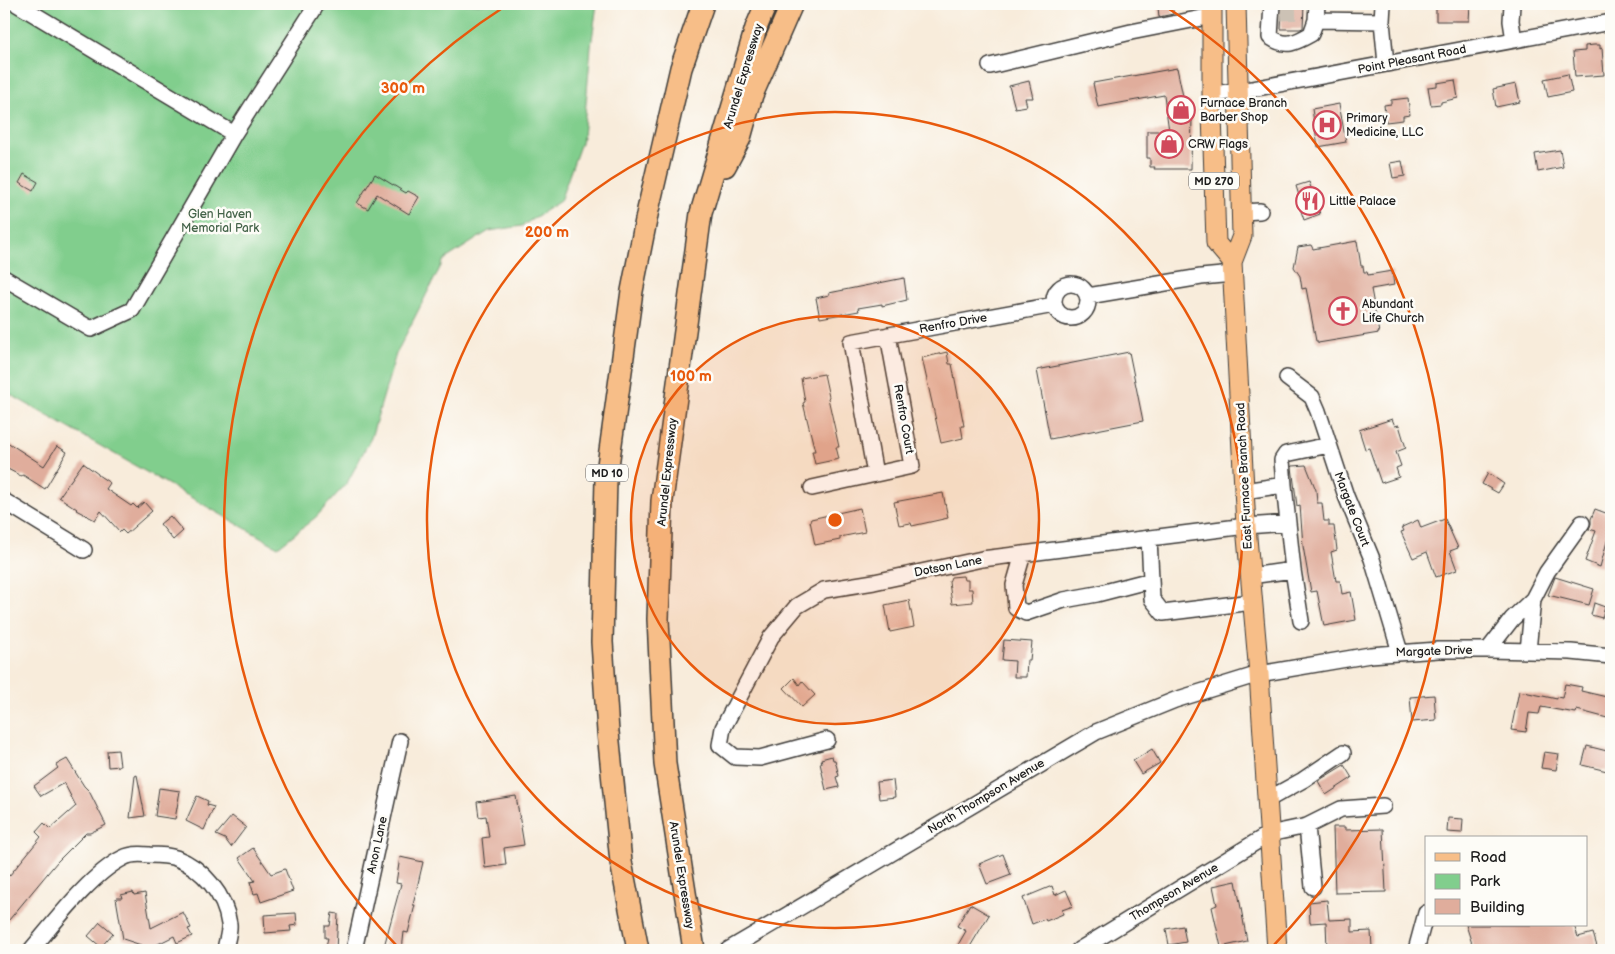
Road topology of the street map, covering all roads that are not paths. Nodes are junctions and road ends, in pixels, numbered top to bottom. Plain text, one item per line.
1 (17, 4) edge
2 (316, 4) edge
3 (703, 4) edge
4 (766, 4) edge
5 (792, 4) edge
6 (1236, 4) edge
7 (1383, 4) edge
8 (1512, 4) edge
9 (1212, 10) edge
10 (1275, 10) edge
11 (1313, 12) edge
12 (1382, 21) junction
13 (1611, 22) edge
14 (1514, 40) junction
15 (1386, 64) junction
16 (990, 66) dead end
17 (1238, 91) junction
18 (1213, 94) junction
19 (234, 134) junction
20 (701, 213) junction
21 (1232, 268) junction
22 (4, 278) edge
23 (1088, 296) junction
24 (1054, 305) junction
25 (888, 335) junction
26 (1287, 378) dead end
27 (1329, 445) junction
28 (875, 474) junction
29 (1284, 485) junction
30 (812, 488) dead end
31 (1244, 490) junction
32 (4, 501) edge
33 (1288, 523) junction
34 (1582, 523) dead end
35 (1246, 526) junction
36 (1149, 538) junction
37 (84, 550) dead end
38 (1023, 554) junction
39 (1292, 570) junction
40 (1250, 576) junction
41 (1151, 580) junction
42 (1533, 599) junction
43 (1252, 602) junction
44 (1301, 620) dead end
45 (1488, 650) junction
46 (1528, 651) junction
47 (1400, 652) junction
48 (1611, 656) edge
49 (1259, 674) junction
50 (827, 740) dead end
51 (400, 741) dead end
52 (1343, 752) dead end
53 (1267, 800) junction
54 (1382, 806) dead end
55 (1307, 826) junction
56 (1269, 834) junction
57 (1313, 887) dead end
58 (1425, 917) edge
59 (31, 950) edge
60 (225, 950) edge
61 (354, 950) edge
62 (638, 950) edge
63 (694, 950) edge
64 (728, 950) edge
65 (1079, 950) edge
66 (1277, 950) edge
67 (1416, 950) edge

1 - 19 street
2 - 19 street
3 - 62 highway, MD 10
4 - 20 highway, Arundel Expressway
5 - 20 highway
6 - 17 main road, East Furnace Branch Road / MD 270
7 - 12 street
8 - 14 street
9 - 16 street
9 - 18 main road, MD 270
10 - 11 street
11 - 12 street
12 - 15 street
13 - 14 street, Point Pleasant Road
14 - 15 street, Point Pleasant Road
15 - 17 street, Point Pleasant Road
17 - 18 street, Point Pleasant Road
17 - 21 main road, East Furnace Branch Road / MD 270
18 - 21 main road, MD 270
19 - 22 street
20 - 63 highway, Arundel Expressway
21 - 23 street
21 - 31 main road, East Furnace Branch Road / MD 270
23 - 24 street
23 - 24 street
24 - 25 street, Renfro Drive
25 - 28 street, Renfro Court
25 - 28 street, Renfro Drive
26 - 27 street, Margate Court
27 - 29 street
27 - 47 street, Margate Court
28 - 30 street, Renfro Court
29 - 31 street
29 - 33 street
31 - 35 main road, East Furnace Branch Road / MD 270
32 - 37 street
33 - 35 street, Dotson Lane
33 - 39 street
34 - 42 street
35 - 36 street, Dotson Lane
35 - 40 main road, East Furnace Branch Road / MD 270
36 - 38 street, Dotson Lane
36 - 41 street
38 - 41 street
38 - 50 street, Dotson Lane
39 - 40 street
39 - 44 street
40 - 43 main road, East Furnace Branch Road / MD 270
41 - 43 street
42 - 45 street
42 - 46 street
43 - 49 main road, East Furnace Branch Road / MD 270
45 - 46 street, Margate Drive
45 - 47 street, Margate Drive
46 - 48 street, Margate Drive
47 - 49 street, Margate Drive
49 - 53 main road, East Furnace Branch Road / MD 270
49 - 64 street, North Thompson Avenue
51 - 61 street, Anon Lane
52 - 53 street
53 - 56 main road, East Furnace Branch Road / MD 270
54 - 55 street, Thompson Avenue
55 - 56 street, Thompson Avenue
55 - 57 street
56 - 65 street, Thompson Avenue
56 - 66 main road, East Furnace Branch Road / MD 270
58 - 67 street
59 - 60 street

